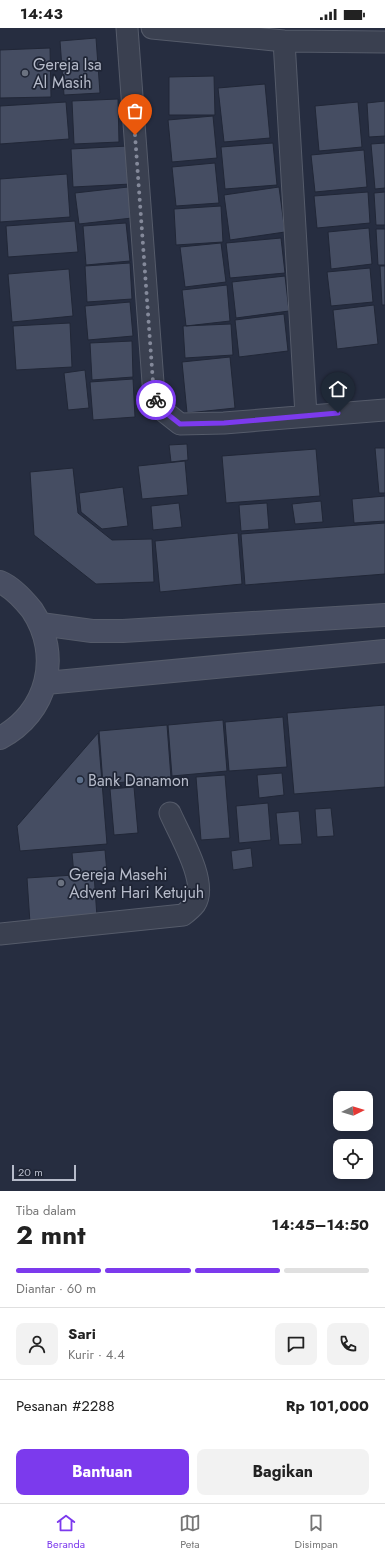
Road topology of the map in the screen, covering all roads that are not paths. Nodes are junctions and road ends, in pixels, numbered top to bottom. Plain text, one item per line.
1 (127, 28) edge
2 (152, 28) edge
3 (284, 41) junction
4 (385, 42) edge
5 (385, 410) edge
6 (306, 416) junction
7 (0, 582) edge
8 (385, 615) edge
9 (40, 624) junction
10 (385, 651) edge
11 (46, 683) junction
12 (0, 738) edge
13 (170, 814) dead end
14 (0, 934) edge

1 - 6 street
2 - 3 street
3 - 4 street
3 - 6 street
5 - 6 street
7 - 9 street
8 - 9 street
9 - 11 street
10 - 11 street
11 - 12 street
13 - 14 street

